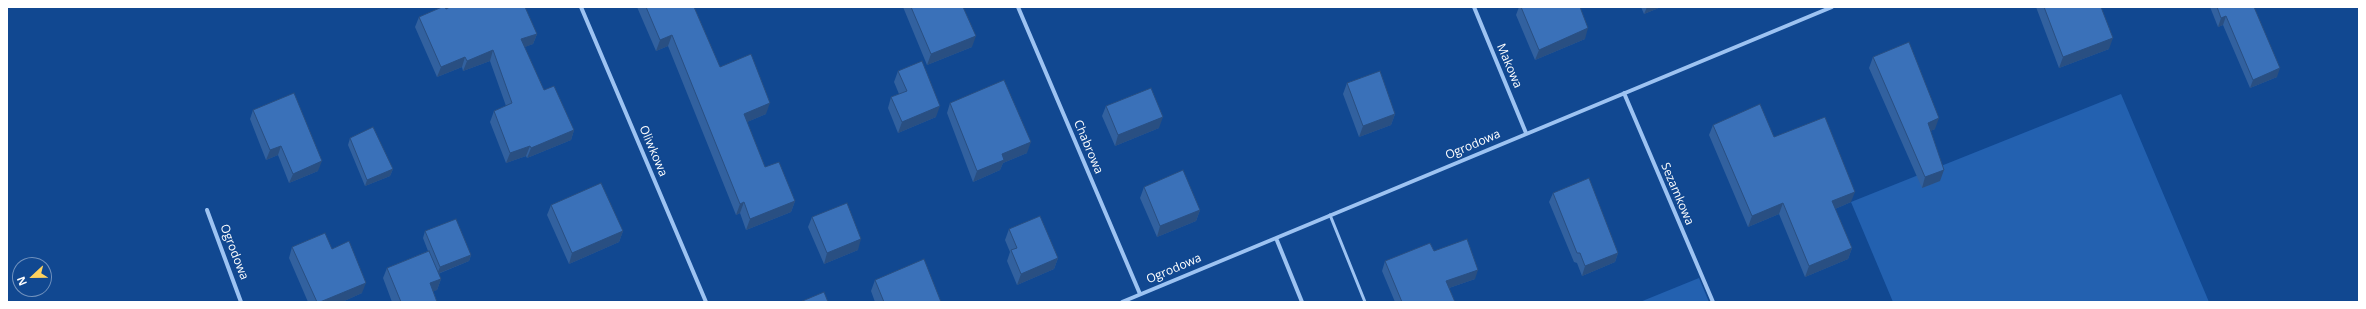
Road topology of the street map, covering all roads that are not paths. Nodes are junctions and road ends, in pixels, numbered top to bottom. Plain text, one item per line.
1 (581, 7) edge
2 (1018, 7) edge
3 (1474, 7) edge
4 (1832, 7) edge
5 (1624, 93) junction
6 (1526, 133) junction
7 (207, 210) dead end
8 (1330, 215) junction
9 (1276, 238) junction
10 (1140, 294) junction
11 (241, 302) edge
12 (706, 302) edge
13 (1122, 302) edge
14 (1302, 302) edge
15 (1365, 302) edge
16 (1713, 302) edge

1 - 12 street, Oliwkowa
2 - 10 street, Chabrowa
3 - 6 street, Makowa
4 - 5 street, Ogrodowa
5 - 6 street, Ogrodowa
5 - 16 street, Sezamkowa
6 - 8 street, Ogrodowa
7 - 11 street, Ogrodowa
8 - 9 street, Ogrodowa
8 - 15 lane
9 - 10 street, Ogrodowa
9 - 14 street
10 - 13 street, Ogrodowa

